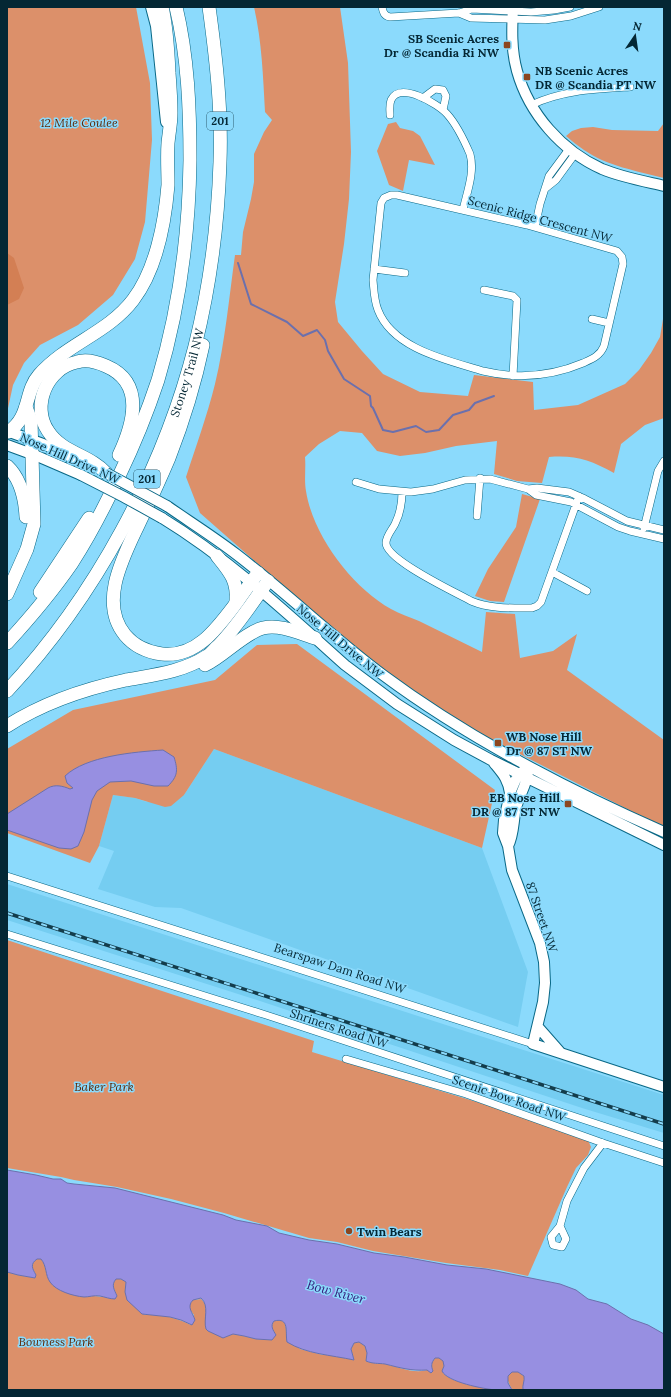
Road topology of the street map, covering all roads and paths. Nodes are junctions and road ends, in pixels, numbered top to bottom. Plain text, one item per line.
1 (151, 7) edge
2 (162, 7) edge
3 (176, 7) edge
4 (208, 7) edge
5 (382, 7) edge
6 (570, 7) edge
7 (597, 7) edge
8 (513, 13) edge
9 (630, 87) dead end
10 (423, 98) junction
11 (531, 105) junction
12 (443, 110) junction
13 (390, 116) dead end
14 (168, 143) junction
15 (572, 151) junction
16 (664, 186) edge
17 (463, 210) junction
18 (535, 227) junction
19 (215, 235) junction
20 (374, 269) junction
21 (405, 274) dead end
22 (484, 290) dead end
23 (592, 319) dead end
24 (609, 323) junction
25 (513, 376) junction
26 (26, 407) junction
27 (7, 432) edge
28 (32, 440) junction
29 (7, 445) edge
30 (31, 454) junction
31 (664, 461) edge
32 (88, 463) junction
33 (7, 466) edge
34 (106, 473) joint
35 (480, 478) junction
36 (356, 482) dead end
37 (528, 489) junction
38 (402, 492) junction
39 (579, 496) junction
40 (576, 504) junction
41 (477, 516) dead end
42 (645, 525) junction
43 (664, 530) edge
44 (643, 534) junction
45 (664, 539) edge
46 (217, 556) junction
47 (20, 566) junction
48 (552, 572) junction
49 (259, 582) junction
50 (587, 591) dead end
51 (7, 594) edge
52 (236, 602) junction
53 (7, 634) edge
54 (315, 638) junction
55 (7, 643) edge
56 (125, 680) junction
57 (7, 692) edge
58 (7, 726) edge
59 (491, 760) junction
60 (528, 766) junction
61 (523, 776) junction
62 (510, 793) junction
63 (664, 832) edge
64 (664, 845) edge
65 (508, 846) junction
66 (7, 876) edge
67 (7, 934) edge
68 (538, 1027) junction
69 (533, 1044) junction
70 (562, 1054) junction
71 (346, 1059) dead end
72 (664, 1087) edge
73 (603, 1143) junction
74 (664, 1146) edge
75 (664, 1163) edge
76 (560, 1226) dead end

1 - 14 main road
2 - 14 highway
3 - 55 highway, Stoney Trail NW / 201
4 - 19 highway, Stoney Trail NW / 201
5 - 8 street
6 - 8 street
7 - 8 street
8 - 11 main road
9 - 11 street
10 - 12 street
10 - 12 street
10 - 13 street
11 - 15 main road
12 - 17 street
14 - 26 highway
15 - 16 main road
15 - 18 street
17 - 18 street, Scenic Ridge Crescent NW
17 - 20 street, Scenic Ridge Crescent NW
18 - 24 street, Scenic Ridge Crescent NW
19 - 52 highway
19 - 57 highway, Stoney Trail NW / 201
20 - 21 street
20 - 25 street, Scenic Ridge Crescent NW
22 - 25 street
23 - 24 street
24 - 25 street, Scenic Ridge Crescent NW
26 - 27 highway
26 - 28 highway
27 - 28 main road, Nose Hill Drive NW
28 - 30 highway
28 - 32 main road, Nose Hill Drive NW
29 - 30 main road, Nose Hill Drive NW
30 - 46 main road, Nose Hill Drive NW, bridge
30 - 47 highway
31 - 42 street
32 - 34 highway
32 - 53 highway
33 - 47 highway
34 - 49 main road, Nose Hill Drive NW, bridge
35 - 37 street
35 - 38 street
35 - 41 street
36 - 38 street
37 - 39 street
37 - 40 street
38 - 48 street
39 - 40 street
39 - 42 street
40 - 44 street
40 - 48 street
42 - 43 street
42 - 44 street
44 - 45 street
46 - 49 main road, Nose Hill Drive NW
46 - 52 highway
47 - 51 highway
48 - 50 street
49 - 52 highway
49 - 54 main road, Nose Hill Drive NW
49 - 56 highway
49 - 60 main road, Nose Hill Drive NW
54 - 56 highway
54 - 59 main road, Nose Hill Drive NW
56 - 58 highway
59 - 61 main road, Nose Hill Drive NW
59 - 62 main road
60 - 61 main road, 87 Street NW
60 - 63 main road, Nose Hill Drive NW
61 - 62 main road, 87 Street NW
61 - 64 main road, Nose Hill Drive NW
61 - 65 main road, 87 Street NW
62 - 65 main road, 87 Street NW
65 - 68 main road, 87 Street NW
66 - 69 street, Bearspaw Dam Road NW
67 - 74 street, Shriners Road NW
68 - 69 main road, 87 Street NW
68 - 70 main road
69 - 70 main road, Bearspaw Dam Road NW
70 - 72 main road, Bearspaw Dam Road NW
71 - 73 street, Scenic Bow Road NW
73 - 75 street, Scenic Bow Road NW
73 - 76 street

